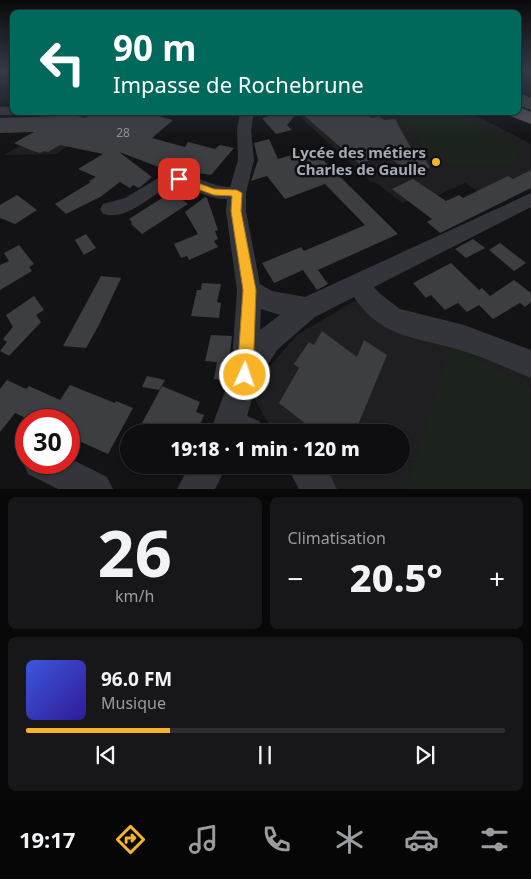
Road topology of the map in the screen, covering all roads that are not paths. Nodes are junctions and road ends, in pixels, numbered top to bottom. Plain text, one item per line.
1 (246, 115) edge
2 (237, 193) junction
3 (531, 199) edge
4 (110, 209) dead end
5 (358, 284) junction
6 (249, 290) junction
7 (306, 309) junction
8 (531, 364) edge
9 (245, 375) junction
10 (236, 424) edge
11 (64, 474) edge
12 (204, 474) edge
13 (309, 474) edge
14 (95, 489) edge
15 (195, 489) edge
16 (319, 489) edge

1 - 2 street
2 - 4 street
2 - 6 street
3 - 5 street
5 - 7 street
5 - 8 street
6 - 7 street
6 - 9 street
7 - 9 street
9 - 10 street
11 - 14 street
12 - 15 street
13 - 16 street

